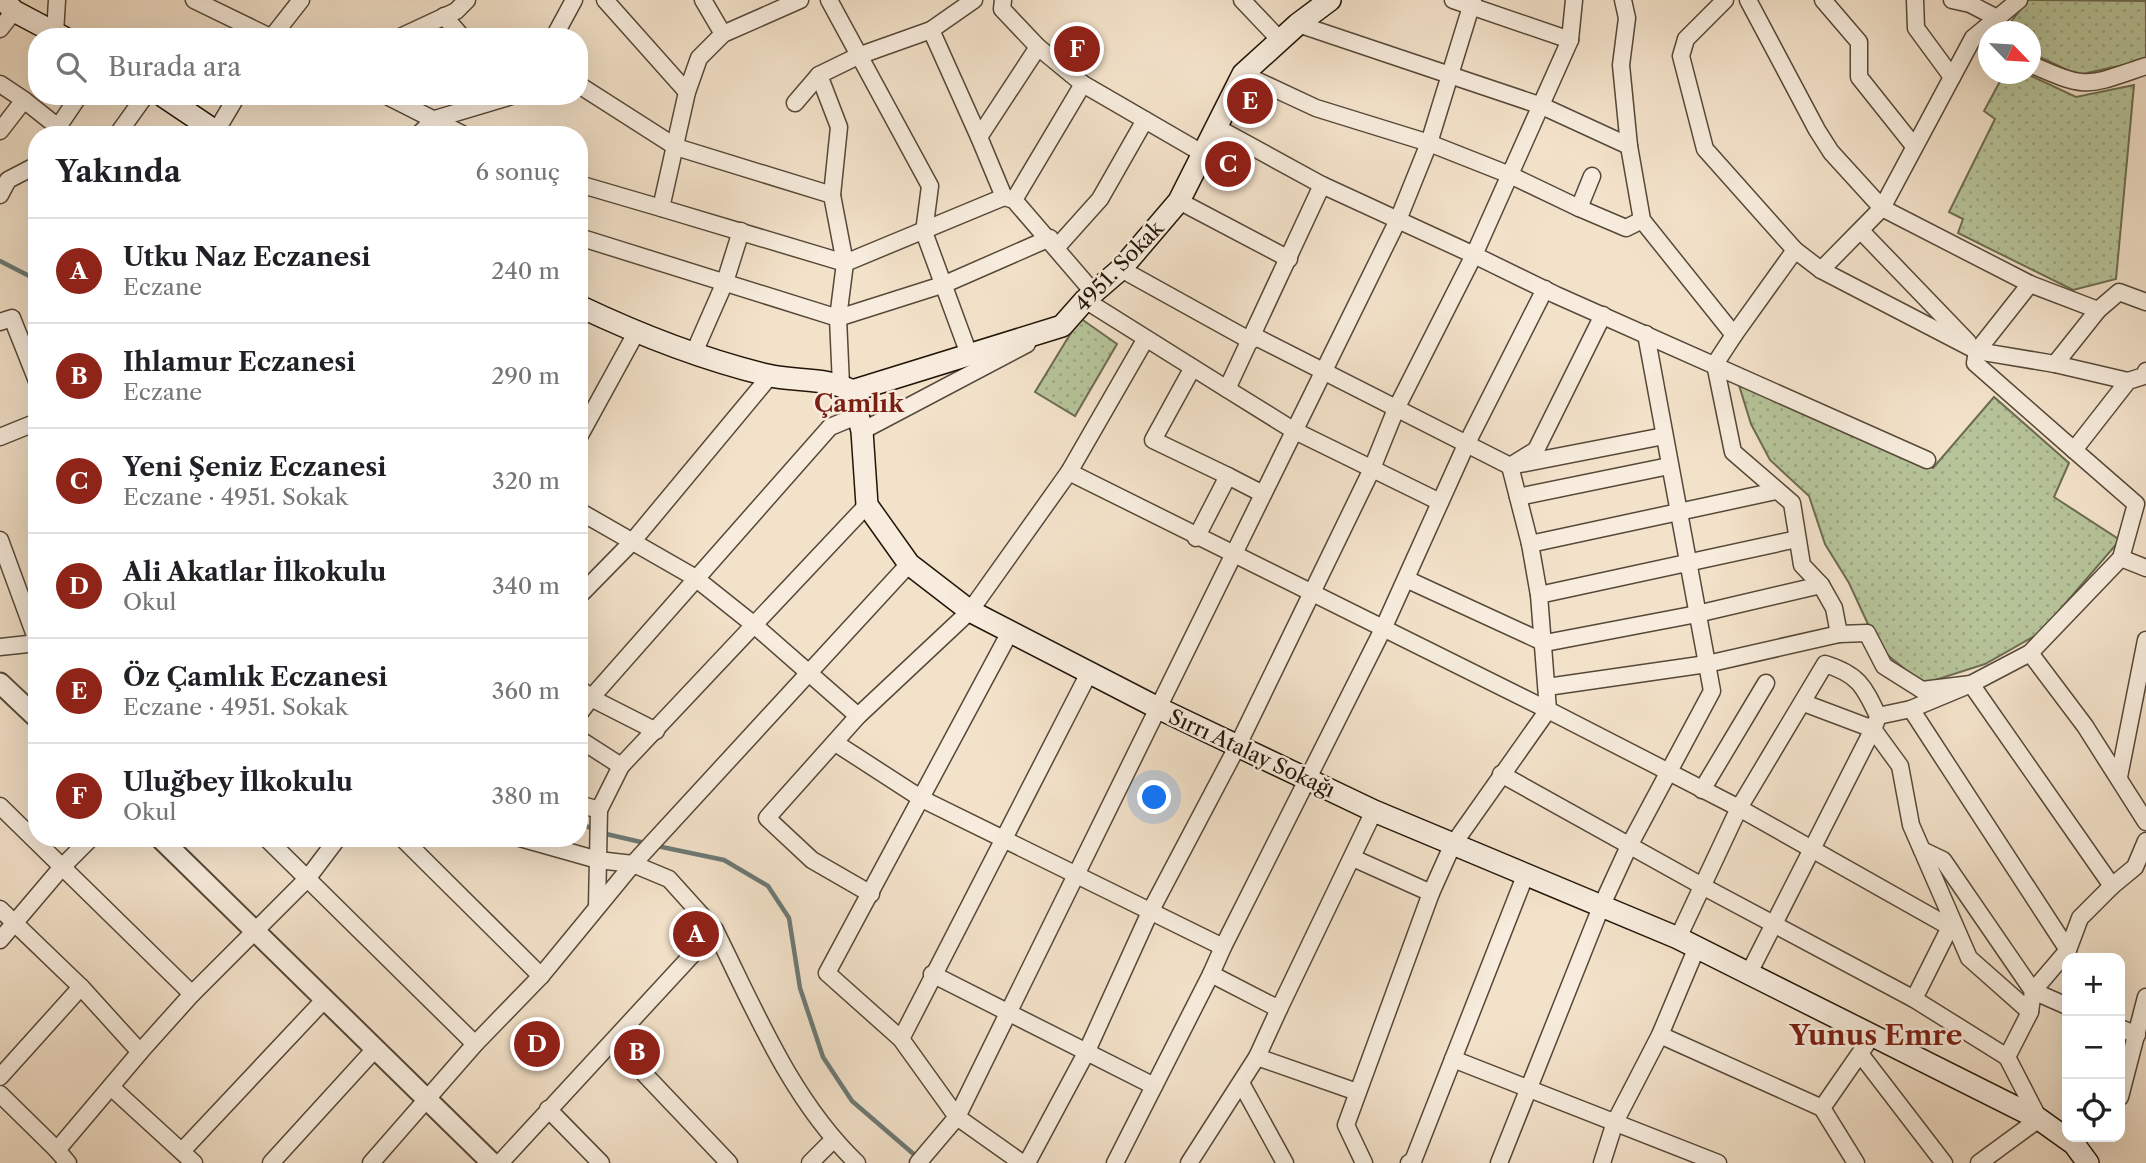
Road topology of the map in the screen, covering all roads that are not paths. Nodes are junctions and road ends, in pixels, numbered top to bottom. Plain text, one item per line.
1 (57, 0) edge
2 (194, 0) edge
3 (301, 0) edge
4 (467, 0) edge
5 (574, 0) edge
6 (605, 0) edge
7 (704, 0) edge
8 (829, 0) edge
9 (974, 0) edge
10 (1003, 0) edge
11 (1243, 0) edge
12 (1330, 0) edge
13 (1453, 0) edge
14 (1574, 0) edge
15 (1623, 0) edge
16 (1725, 0) edge
17 (1748, 0) edge
18 (1823, 0) edge
19 (1915, 0) edge
20 (1952, 0) edge
21 (2019, 0) edge
22 (791, 2) edge
23 (1472, 3) edge
24 (8, 5) edge
25 (444, 16) junction
26 (1999, 19) junction
27 (1298, 24) junction
28 (47, 28) edge
29 (59, 28) edge
30 (252, 28) edge
31 (278, 28) edge
32 (419, 28) edge
33 (454, 28) edge
34 (559, 28) edge
35 (0, 29) edge
36 (931, 30) junction
37 (723, 34) junction
38 (1973, 38) junction
39 (1280, 40) junction
40 (1570, 40) junction
41 (1978, 40) edge
42 (1038, 47) junction
43 (858, 56) junction
44 (2146, 66) edge
45 (2041, 68) edge
46 (1243, 74) junction
47 (819, 75) junction
48 (1448, 75) junction
49 (1952, 77) junction
50 (0, 83) edge
51 (1083, 84) junction
52 (588, 91) edge
53 (687, 92) junction
54 (24, 100) junction
55 (28, 103) edge
56 (795, 103) dead end
57 (30, 105) edge
58 (73, 105) edge
59 (139, 105) edge
60 (176, 105) edge
61 (232, 105) edge
62 (405, 105) edge
63 (483, 105) edge
64 (1542, 106) junction
65 (435, 120) junction
66 (1145, 120) junction
67 (57, 126) edge
68 (59, 126) edge
69 (123, 126) edge
70 (206, 126) edge
71 (222, 126) edge
72 (428, 126) edge
73 (447, 126) edge
74 (1216, 127) junction
75 (0, 131) edge
76 (979, 136) junction
77 (1429, 143) junction
78 (1629, 146) junction
79 (1914, 146) junction
80 (676, 147) junction
81 (1202, 153) junction
82 (28, 170) edge
83 (1510, 175) junction
84 (1592, 176) dead end
85 (1322, 185) junction
86 (588, 187) edge
87 (0, 195) edge
88 (832, 195) junction
89 (1009, 198) junction
90 (1179, 201) junction
91 (661, 208) junction
92 (1579, 208) junction
93 (1882, 208) junction
94 (1398, 220) junction
95 (1642, 220) junction
96 (741, 231) junction
97 (924, 232) junction
98 (1861, 232) junction
99 (588, 240) edge
100 (1053, 243) junction
101 (1795, 250) junction
102 (1474, 255) junction
103 (1289, 258) junction
104 (845, 263) junction
105 (1121, 269) junction
106 (1821, 270) junction
107 (725, 282) junction
108 (945, 284) junction
109 (2030, 284) junction
110 (1545, 289) junction
111 (1089, 296) junction
112 (2146, 302) edge
113 (588, 310) edge
114 (2098, 310) junction
115 (1603, 315) junction
116 (838, 318) junction
117 (0, 322) edge
118 (1062, 326) junction
119 (636, 333) junction
120 (1646, 334) junction
121 (1734, 335) junction
122 (1252, 338) junction
123 (1145, 340) junction
124 (1977, 351) junction
125 (693, 355) junction
126 (970, 357) junction
127 (28, 358) edge
128 (1714, 364) junction
129 (2055, 365) junction
130 (1192, 369) junction
131 (1323, 371) junction
132 (2145, 375) edge
133 (770, 376) junction
134 (2128, 382) junction
135 (847, 388) junction
136 (1227, 388) junction
137 (1396, 409) junction
138 (588, 421) edge
139 (860, 423) junction
140 (28, 426) edge
141 (1293, 430) junction
142 (1664, 436) junction
143 (0, 437) edge
144 (1466, 445) junction
145 (2074, 450) junction
146 (1927, 460) dead end
147 (1510, 466) junction
148 (1669, 466) junction
149 (1371, 471) junction
150 (1069, 472) junction
151 (1228, 476) junction
152 (1776, 491) junction
153 (1262, 494) junction
154 (1518, 497) junction
155 (1440, 502) junction
156 (867, 505) junction
157 (1676, 512) junction
158 (588, 516) edge
159 (1196, 538) junction
160 (1797, 539) junction
161 (0, 540) edge
162 (632, 542) junction
163 (1530, 544) junction
164 (1232, 555) junction
165 (2121, 558) junction
166 (909, 564) junction
167 (1689, 564) junction
168 (2146, 568) edge
169 (694, 577) junction
170 (1406, 579) junction
171 (1821, 585) junction
172 (588, 587) edge
173 (1310, 594) junction
174 (1539, 595) junction
175 (970, 611) junction
176 (1697, 614) junction
177 (28, 617) edge
178 (753, 624) junction
179 (1383, 629) junction
180 (1010, 632) junction
181 (1839, 634) junction
182 (2146, 640) edge
183 (28, 643) edge
184 (1545, 643) junction
185 (0, 647) edge
186 (2030, 653) junction
187 (1707, 664) junction
188 (1090, 671) junction
189 (808, 672) junction
190 (0, 683) edge
191 (1766, 683) dead end
192 (1971, 684) junction
193 (1547, 687) junction
194 (588, 690) edge
195 (588, 695) edge
196 (1804, 703) junction
197 (1158, 708) junction
198 (28, 709) edge
199 (1548, 709) junction
200 (1911, 709) junction
201 (858, 716) junction
202 (1876, 722) junction
203 (656, 731) junction
204 (837, 744) junction
205 (588, 745) edge
206 (1237, 747) junction
207 (621, 766) junction
208 (1667, 772) junction
209 (1501, 774) junction
210 (2119, 777) junction
211 (1306, 779) junction
212 (1702, 790) junction
213 (922, 799) junction
214 (0, 806) edge
215 (588, 807) edge
216 (1739, 808) junction
217 (599, 810) junction
218 (1374, 811) junction
219 (2146, 822) edge
220 (28, 834) edge
221 (1002, 839) junction
222 (2146, 841) edge
223 (1451, 846) junction
224 (1629, 846) junction
225 (42, 847) edge
226 (82, 847) edge
227 (169, 847) edge
228 (275, 847) edge
229 (331, 847) edge
230 (411, 847) edge
231 (552, 847) edge
232 (1922, 850) junction
233 (1813, 851) junction
234 (1353, 858) junction
235 (598, 860) junction
236 (633, 864) junction
237 (62, 867) junction
238 (1076, 875) junction
239 (1525, 876) junction
240 (306, 879) junction
241 (2112, 886) junction
242 (1703, 887) junction
243 (1431, 893) junction
244 (871, 894) junction
245 (597, 907) junction
246 (1601, 907) junction
247 (0, 909) edge
248 (1150, 912) junction
249 (15, 923) junction
250 (1775, 925) junction
251 (715, 930) junction
252 (254, 933) junction
253 (0, 940) edge
254 (1687, 943) junction
255 (1223, 947) junction
256 (2068, 950) junction
257 (1749, 973) junction
258 (1211, 974) junction
259 (932, 975) junction
260 (541, 976) junction
261 (81, 986) junction
262 (2034, 992) junction
263 (192, 994) junction
264 (2146, 997) edge
265 (1914, 999) junction
266 (324, 1000) junction
267 (2062, 1004) edge
268 (1279, 1009) junction
269 (1009, 1012) junction
270 (2030, 1012) junction
271 (2125, 1030) edge
272 (1660, 1035) junction
273 (2137, 1035) junction
274 (1872, 1036) junction
275 (901, 1039) junction
276 (614, 1042) junction
277 (475, 1044) junction
278 (375, 1049) junction
279 (140, 1052) junction
280 (1086, 1053) junction
281 (1861, 1055) junction
282 (1257, 1057) junction
283 (2007, 1058) junction
284 (1452, 1059) junction
285 (0, 1077) edge
286 (2125, 1079) edge
287 (1241, 1083) junction
288 (1154, 1086) junction
289 (111, 1087) junction
290 (1528, 1087) junction
291 (1357, 1092) junction
292 (0, 1094) edge
293 (429, 1101) junction
294 (1822, 1108) junction
295 (548, 1109) junction
296 (957, 1117) junction
297 (2039, 1119) junction
298 (1615, 1122) junction
299 (2062, 1132) edge
300 (833, 1140) junction
301 (2078, 1142) edge
302 (57, 1150) junction
303 (182, 1151) junction
304 (68, 1163) edge
305 (194, 1163) edge
306 (271, 1163) edge
307 (371, 1163) edge
308 (492, 1163) edge
309 (500, 1163) edge
310 (601, 1163) edge
311 (729, 1163) edge
312 (810, 1163) edge
313 (857, 1163) edge
314 (918, 1163) edge
315 (1024, 1163) edge
316 (1115, 1163) edge
317 (1189, 1163) edge
318 (1285, 1163) edge
319 (1364, 1163) edge
320 (1409, 1163) edge
321 (1499, 1163) edge
322 (1602, 1163) edge
323 (1718, 1163) edge
324 (1856, 1163) edge
325 (1944, 1163) edge
326 (1979, 1163) edge
327 (2088, 1163) edge

1 - 29 street
2 - 30 street
3 - 31 street
4 - 25 street
5 - 34 street
6 - 53 street
7 - 37 street
8 - 43 street
9 - 36 street
10 - 42 street
11 - 39 street
12 - 27 main road, 4951. Sokak
13 - 23 street
14 - 40 street
15 - 78 street
16 - 101 street
17 - 93 street
18 - 79 street
19 - 49 street
20 - 26 street
21 - 26 street
22 - 37 street
23 - 40 street
23 - 48 street
24 - 28 main road
24 - 35 street
25 - 32 street
25 - 33 street
26 - 38 street
27 - 39 main road, 4951. Sokak
27 - 48 street
36 - 43 street
36 - 76 street
37 - 53 street
38 - 41 street
38 - 49 street
39 - 46 main road, 4951. Sokak
40 - 64 street
42 - 51 street
42 - 76 street
43 - 47 street
43 - 97 street
44 - 45 street
46 - 74 main road, 4951. Sokak
46 - 77 street
47 - 56 street
47 - 88 street
48 - 64 street
48 - 77 street
49 - 79 street
50 - 54 street
51 - 66 street
51 - 89 street
52 - 80 street
53 - 80 street
54 - 55 street
54 - 75 street
57 - 67 street
58 - 68 street
59 - 69 street
60 - 70 main road
61 - 71 street
62 - 65 street
63 - 65 street
64 - 78 street
64 - 83 street
65 - 72 street
65 - 73 street
66 - 81 street
66 - 100 street
74 - 81 main road, 4951. Sokak
74 - 85 street
76 - 89 street
77 - 83 street
77 - 94 street
78 - 95 street
79 - 93 street
80 - 88 street
80 - 91 street
81 - 90 main road, 4951. Sokak
82 - 87 street
83 - 92 street
83 - 102 street
84 - 92 street
85 - 94 street
85 - 103 street
86 - 91 street
88 - 104 street
89 - 97 street
89 - 100 street
90 - 103 street
90 - 105 main road, 4951. Sokak
91 - 96 street
92 - 95 street
93 - 98 street
93 - 109 street
94 - 102 street
94 - 131 street
95 - 121 street
96 - 104 street
96 - 107 street
97 - 104 street
97 - 108 street
98 - 106 street
98 - 124 street
99 - 107 street
100 - 108 street
100 - 111 street
101 - 106 street
101 - 121 street
102 - 110 street
102 - 137 street
103 - 122 street
104 - 116 street
105 - 111 main road, 4951. Sokak
105 - 122 street
106 - 124 street
107 - 116 street
107 - 125 street
108 - 116 street
108 - 126 street
109 - 114 street
109 - 124 street
110 - 115 street
110 - 144 street
111 - 118 main road, 4951. Sokak
111 - 123 street
112 - 114 street
113 - 119 main road
114 - 129 street
115 - 120 street
115 - 147 street
116 - 135 street
117 - 127 street
118 - 126 main road, 4951. Sokak
118 - 139 street
119 - 125 main road
119 - 138 street
120 - 128 street
120 - 142 street
121 - 128 street
122 - 131 street
122 - 136 street
123 - 130 street
123 - 150 street
124 - 129 street
124 - 145 street
125 - 133 main road
126 - 135 main road, 4951. Sokak
128 - 146 street
128 - 152 street
129 - 134 street
130 - 136 street
130 - 151 street
131 - 137 street
131 - 141 street
132 - 134 street
133 - 135 main road
133 - 162 street
134 - 145 street
135 - 139 main road
136 - 141 street
137 - 144 street
137 - 149 street
139 - 156 main road
139 - 169 street
140 - 143 street
141 - 149 street
141 - 153 street
142 - 147 street
142 - 148 street
144 - 147 street
144 - 155 street
145 - 165 street
147 - 154 street
148 - 154 street
148 - 157 street
149 - 155 street
149 - 173 street
150 - 159 street
150 - 175 street
151 - 153 street
151 - 159 street
152 - 157 street
152 - 160 street
153 - 164 street
154 - 163 street
155 - 170 street
156 - 166 main road, Sırrı Atalay Sokağı
156 - 178 street
157 - 163 street
157 - 167 street
158 - 162 street
159 - 164 street
160 - 167 street
160 - 171 street
161 - 177 street
162 - 169 street
162 - 172 street
163 - 174 street
164 - 173 street
164 - 197 street
165 - 168 street
165 - 186 street
166 - 175 main road, Sırrı Atalay Sokağı
166 - 189 street
167 - 174 street
167 - 176 street
169 - 178 street
169 - 194 street
170 - 179 street
170 - 184 street
171 - 176 street
171 - 181 street
173 - 179 street
173 - 206 street
174 - 184 street
175 - 180 main road, Sırrı Atalay Sokağı
175 - 201 street
176 - 184 street
176 - 187 street
178 - 189 street
178 - 203 street
179 - 199 street
179 - 211 street
180 - 188 main road, Sırrı Atalay Sokağı
180 - 213 street
181 - 187 street
181 - 192 street
182 - 210 street
183 - 185 street
184 - 193 street
186 - 192 street
186 - 210 street
187 - 193 street
187 - 208 street
188 - 197 main road, Sırrı Atalay Sokağı
188 - 221 street
189 - 201 street
189 - 236 street
190 - 198 street
191 - 212 street
192 - 200 street
192 - 241 street
193 - 199 street
195 - 203 street
196 - 202 street
196 - 202 street
196 - 216 street
197 - 206 main road, Sırrı Atalay Sokağı
197 - 238 street
199 - 208 street
199 - 209 street
200 - 202 street
200 - 256 street
201 - 204 street
202 - 232 street
202 - 233 street
203 - 207 street
204 - 213 street
204 - 244 street
205 - 207 street
206 - 211 main road, Sırrı Atalay Sokağı
206 - 248 street
207 - 217 street
208 - 212 street
208 - 224 street
209 - 223 street
209 - 224 street
210 - 219 street
211 - 218 main road, Sırrı Atalay Sokağı
211 - 255 street
212 - 216 street
213 - 221 street
213 - 244 street
214 - 220 street
215 - 217 street
216 - 233 street
216 - 242 street
217 - 235 street
218 - 223 main road, Sırrı Atalay Sokağı
218 - 234 street
221 - 238 street
221 - 259 street
222 - 241 street
223 - 239 main road, Sırrı Atalay Sokağı
223 - 243 street
224 - 242 street
224 - 246 street
225 - 237 street
226 - 237 street
227 - 252 street
228 - 240 street
229 - 240 street
230 - 260 street
231 - 235 street
232 - 262 street
232 - 270 street
233 - 250 street
233 - 265 street
234 - 243 street
234 - 268 street
235 - 236 street
235 - 245 street
236 - 245 street
236 - 251 street
237 - 249 street
237 - 263 street
238 - 248 street
238 - 269 street
239 - 246 main road, Sırrı Atalay Sokağı
239 - 284 street
240 - 252 street
240 - 277 street
241 - 256 street
242 - 250 street
242 - 254 street
243 - 291 street
244 - 275 street
245 - 260 street
246 - 254 main road, Sırrı Atalay Sokağı
246 - 290 street
247 - 249 street
248 - 255 street
248 - 280 street
249 - 253 street
249 - 261 street
250 - 257 street
250 - 265 street
251 - 276 street
251 - 300 street
252 - 263 street
252 - 266 street
254 - 257 main road, Sırrı Atalay Sokağı
254 - 272 street
255 - 258 street
256 - 262 street
257 - 274 main road, Sırrı Atalay Sokağı
258 - 268 street
258 - 288 street
259 - 269 street
259 - 275 street
260 - 277 street
261 - 279 street
261 - 285 street
262 - 267 street
262 - 270 street
263 - 279 street
264 - 273 street
265 - 283 street
266 - 278 street
266 - 303 street
268 - 282 street
269 - 280 street
269 - 296 street
270 - 283 street
271 - 273 street
272 - 294 street
272 - 298 street
273 - 286 street
274 - 281 street
274 - 297 main road, Sırrı Atalay Sokağı
275 - 296 street
276 - 295 street
276 - 311 street
277 - 293 street
278 - 293 street
278 - 306 street
279 - 289 street
280 - 288 street
280 - 315 street
281 - 294 street
281 - 325 street
282 - 287 street
282 - 291 street
283 - 297 street
284 - 290 street
284 - 320 street
287 - 317 street
287 - 318 street
288 - 316 street
289 - 302 street
289 - 303 street
290 - 298 street
290 - 321 street
291 - 319 street
292 - 302 street
293 - 307 street
293 - 308 street
294 - 324 street
295 - 309 street
295 - 310 street
296 - 314 street
296 - 315 street
297 - 299 main road, Sırrı Atalay Sokağı
297 - 326 street
298 - 322 street
298 - 323 street
300 - 312 street
300 - 313 street
301 - 327 main road, Sırrı Atalay Sokağı
302 - 304 street
303 - 305 street

